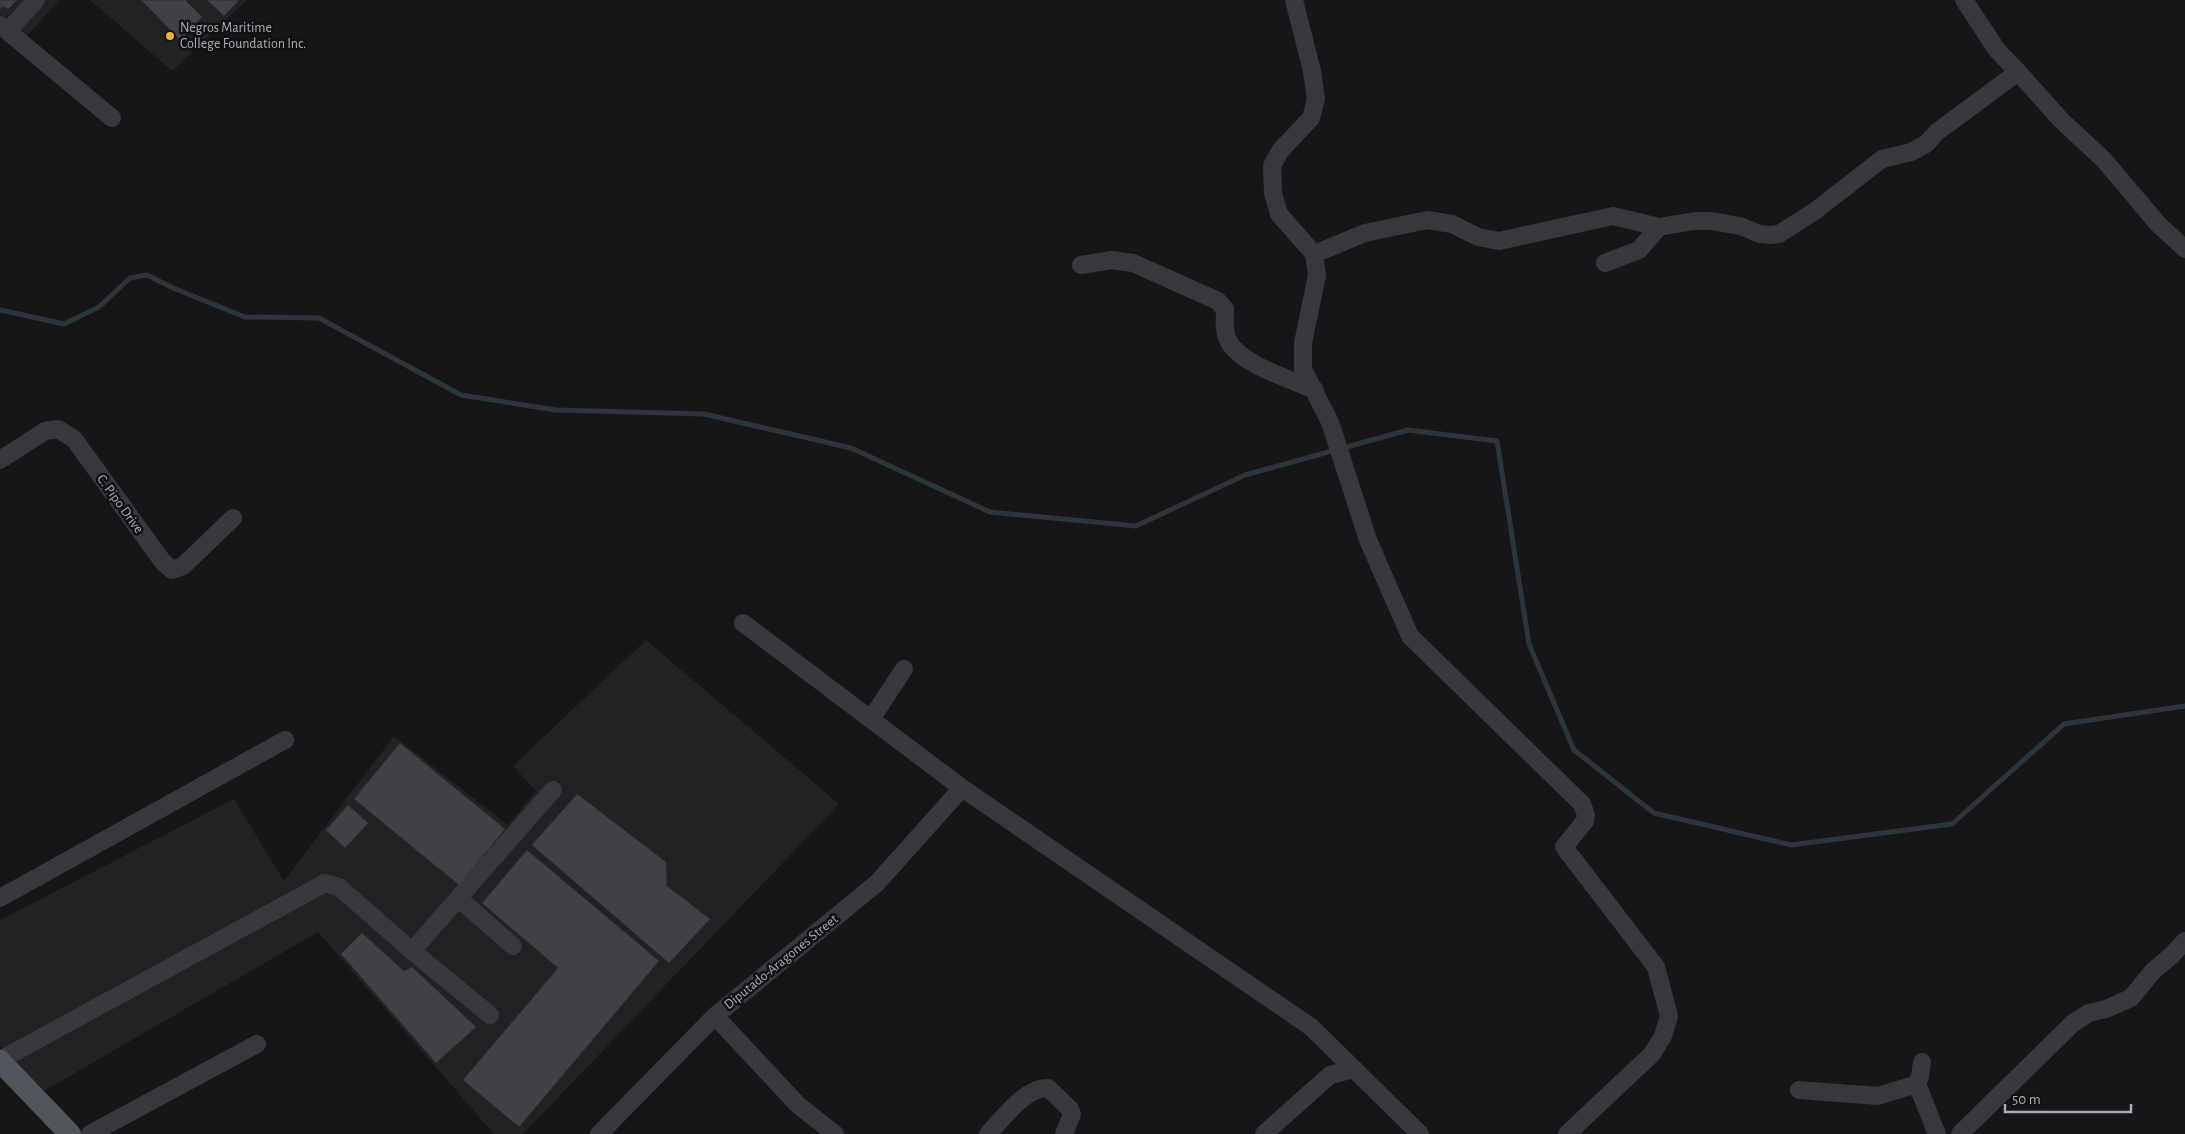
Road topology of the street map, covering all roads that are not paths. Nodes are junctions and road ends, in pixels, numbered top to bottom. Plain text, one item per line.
1 (36, 0) edge
2 (1294, 0) edge
3 (1964, 0) edge
4 (4, 28) edge
5 (2018, 72) junction
6 (112, 118) dead end
7 (1658, 227) junction
8 (2185, 249) edge
9 (1314, 254) junction
10 (1605, 264) dead end
11 (1081, 265) dead end
12 (1315, 390) junction
13 (0, 460) edge
14 (233, 518) dead end
15 (743, 623) dead end
16 (904, 669) dead end
17 (870, 719) junction
18 (285, 740) dead end
19 (962, 788) junction
20 (553, 790) dead end
21 (0, 898) edge
22 (458, 898) junction
23 (2185, 941) edge
24 (513, 946) dead end
25 (412, 951) junction
26 (490, 1015) dead end
27 (715, 1016) junction
28 (257, 1044) dead end
29 (0, 1061) edge
30 (1922, 1062) dead end
31 (1354, 1069) junction
32 (1917, 1084) junction
33 (1799, 1090) dead end
34 (70, 1134) edge
35 (90, 1134) edge
36 (599, 1134) edge
37 (835, 1134) edge
38 (988, 1134) edge
39 (1064, 1134) edge
40 (1264, 1134) edge
41 (1420, 1134) edge
42 (1566, 1134) edge
43 (1937, 1134) edge
44 (1960, 1134) edge

1 - 4 street
2 - 9 street
3 - 5 street
4 - 6 street
5 - 7 street
5 - 8 street
7 - 9 street
7 - 10 street
9 - 12 street
11 - 12 street
12 - 42 street
13 - 14 street, C. Pipo Drive
15 - 17 street
16 - 17 street
17 - 19 street
18 - 21 street
19 - 27 street, Diputado-Aragones Street
19 - 31 street
20 - 22 street
22 - 24 street
22 - 25 street
23 - 44 street
25 - 26 street
25 - 29 street
27 - 36 street, Diputado-Aragones Street
27 - 37 street
28 - 35 street
29 - 34 main road
30 - 32 street
31 - 40 street
31 - 41 street
32 - 33 street
32 - 43 street
38 - 39 street

